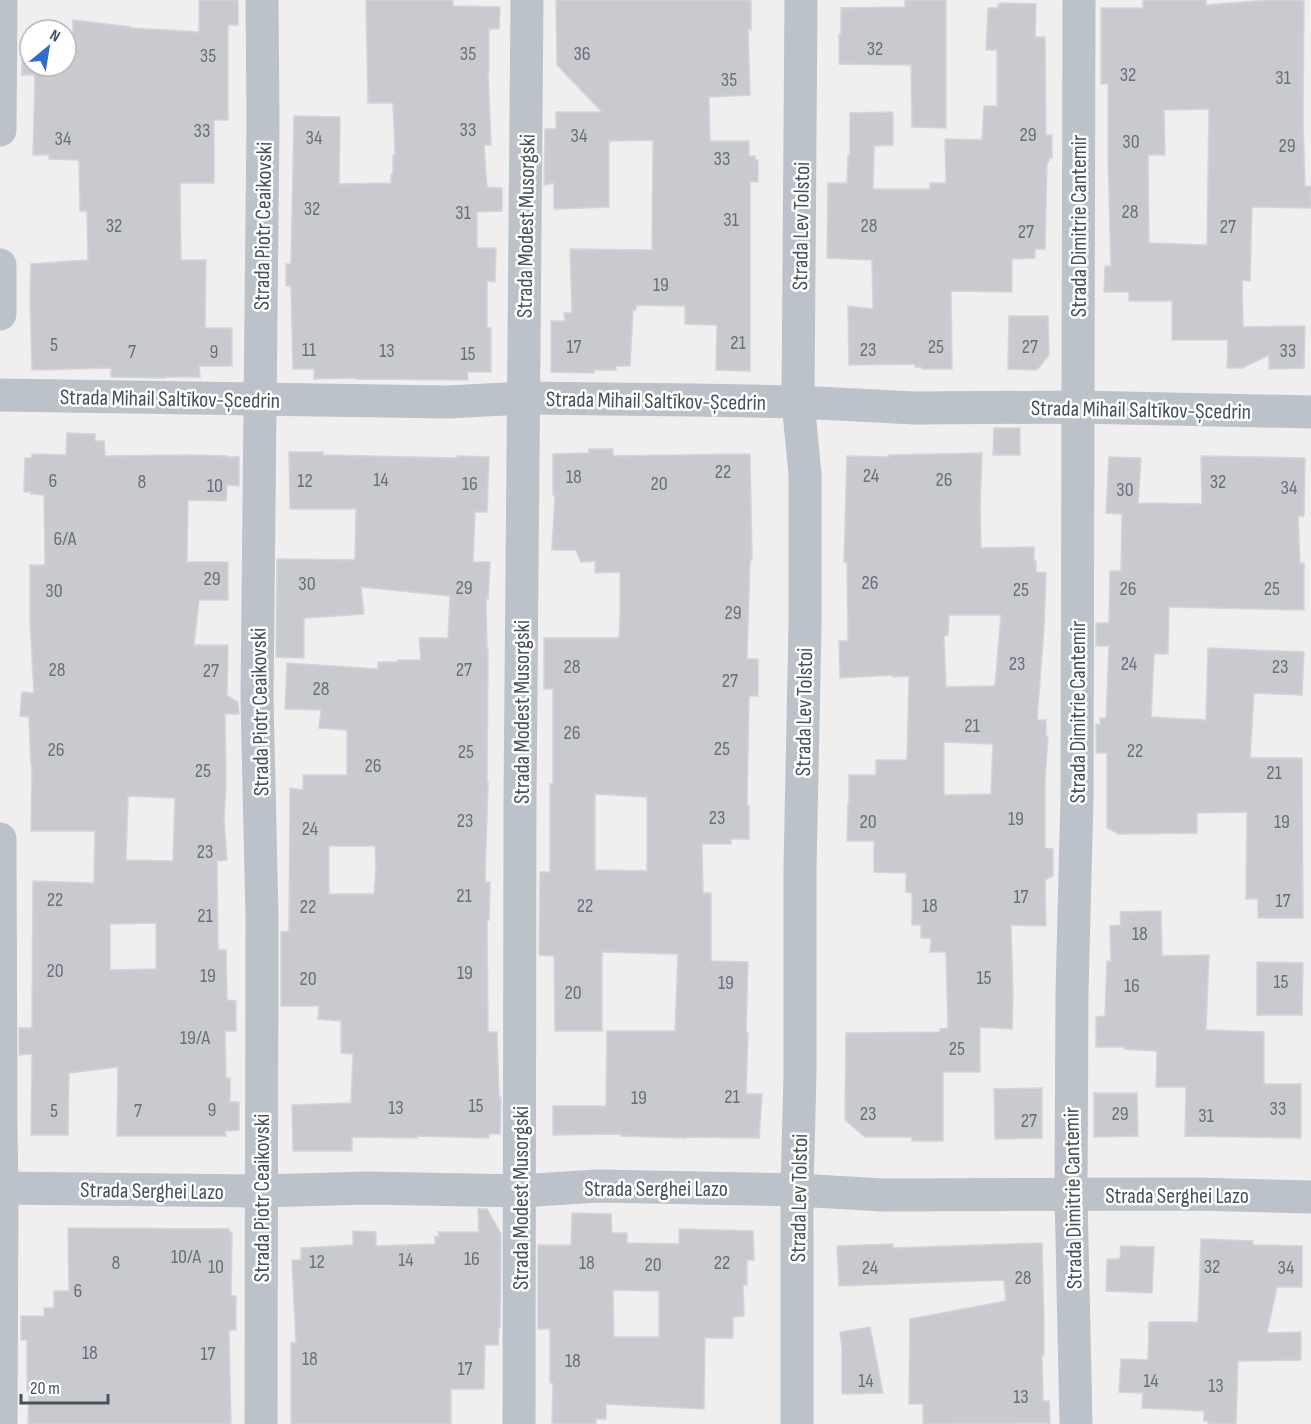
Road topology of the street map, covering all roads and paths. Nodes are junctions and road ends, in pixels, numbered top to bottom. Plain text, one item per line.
1 (1, 0) edge
2 (262, 0) edge
3 (527, 0) edge
4 (801, 0) edge
5 (1079, 0) edge
6 (0, 130) edge
7 (0, 265) edge
8 (0, 314) edge
9 (0, 395) edge
10 (523, 398) junction
11 (260, 399) junction
12 (798, 402) junction
13 (1078, 407) junction
14 (1311, 411) edge
15 (0, 839) edge
16 (1, 1188) edge
17 (797, 1190) junction
18 (261, 1191) junction
19 (520, 1191) junction
20 (1071, 1194) junction
21 (1311, 1197) edge
22 (1, 1424) edge
23 (261, 1424) edge
24 (519, 1424) edge
25 (797, 1424) edge
26 (1076, 1424) edge

1 - 6 street
2 - 11 street, Strada Piotr Ceaikovski
3 - 10 street, Strada Modest Musorgski
4 - 12 street, Strada Lev Tolstoi
5 - 13 street, Strada Dimitrie Cantemir
7 - 8 street
9 - 11 street, Strada Mihail Saltîkov-Șcedrin
10 - 11 street, Strada Mihail Saltîkov-Șcedrin
10 - 12 street, Strada Mihail Saltîkov-Șcedrin
10 - 19 street, Strada Modest Musorgski
11 - 18 street, Strada Piotr Ceaikovski
12 - 13 street, Strada Mihail Saltîkov-Șcedrin
12 - 17 street, Strada Lev Tolstoi
13 - 14 street, Strada Mihail Saltîkov-Șcedrin
13 - 20 street, Strada Dimitrie Cantemir
15 - 16 street
16 - 18 street, Strada Serghei Lazo
16 - 22 street
17 - 19 street, Strada Serghei Lazo
17 - 20 street, Strada Serghei Lazo
17 - 25 street, Strada Lev Tolstoi
18 - 19 street, Strada Serghei Lazo
18 - 23 street, Strada Piotr Ceaikovski
19 - 24 street, Strada Modest Musorgski
20 - 21 street, Strada Serghei Lazo
20 - 26 street, Strada Dimitrie Cantemir

